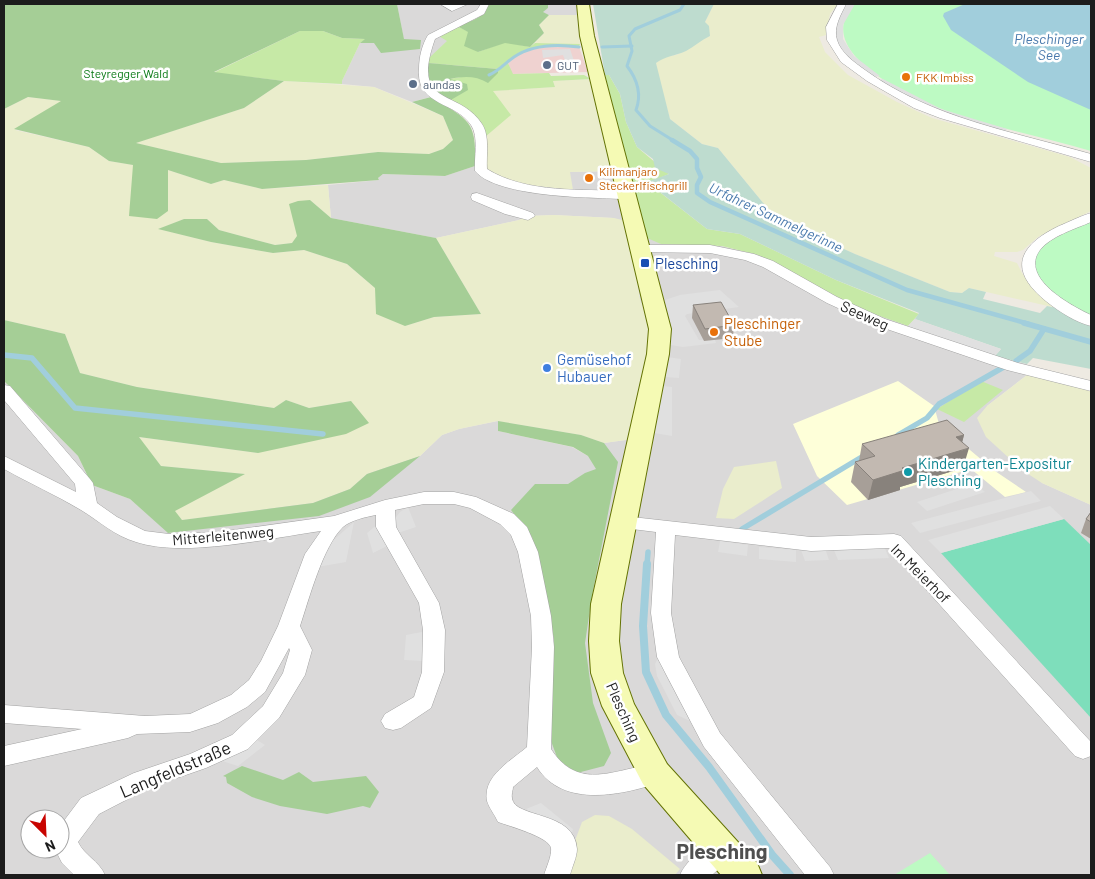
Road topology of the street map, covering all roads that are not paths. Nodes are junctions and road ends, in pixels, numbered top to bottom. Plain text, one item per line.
1 (444, 4) edge
2 (464, 4) edge
3 (485, 4) edge
4 (583, 4) edge
5 (842, 4) edge
6 (1091, 158) edge
7 (628, 195) junction
8 (476, 197) dead end
9 (528, 216) dead end
10 (1091, 217) edge
11 (642, 249) junction
12 (1091, 322) edge
13 (1091, 386) edge
14 (4, 390) edge
15 (4, 462) edge
16 (88, 506) junction
17 (385, 506) junction
18 (337, 522) junction
19 (623, 522) junction
20 (666, 528) junction
21 (289, 626) junction
22 (4, 714) edge
23 (393, 721) dead end
24 (145, 725) junction
25 (1083, 749) dead end
26 (539, 751) junction
27 (4, 756) edge
28 (655, 774) junction
29 (722, 850) junction
30 (92, 875) edge
31 (557, 875) edge
32 (693, 875) edge
33 (744, 875) edge
34 (821, 875) edge

1 - 2 street
3 - 7 street
4 - 7 main road, Plesching
5 - 6 street
7 - 11 main road, Plesching
8 - 9 street
10 - 12 street
11 - 13 street, Seeweg
11 - 19 main road, Plesching
14 - 16 street
15 - 16 street, Mitterleitenweg
16 - 18 street, Mitterleitenweg
17 - 18 street
17 - 23 street
17 - 26 street
18 - 21 street
19 - 20 street, Im Meierhof
19 - 28 main road, Plesching
20 - 25 street, Im Meierhof
20 - 34 street
21 - 24 street
21 - 30 street, Langfeldstraße
22 - 24 street
24 - 27 street
26 - 28 street
26 - 31 street
28 - 29 main road, Plesching
29 - 32 street
29 - 33 main road, Plesching

